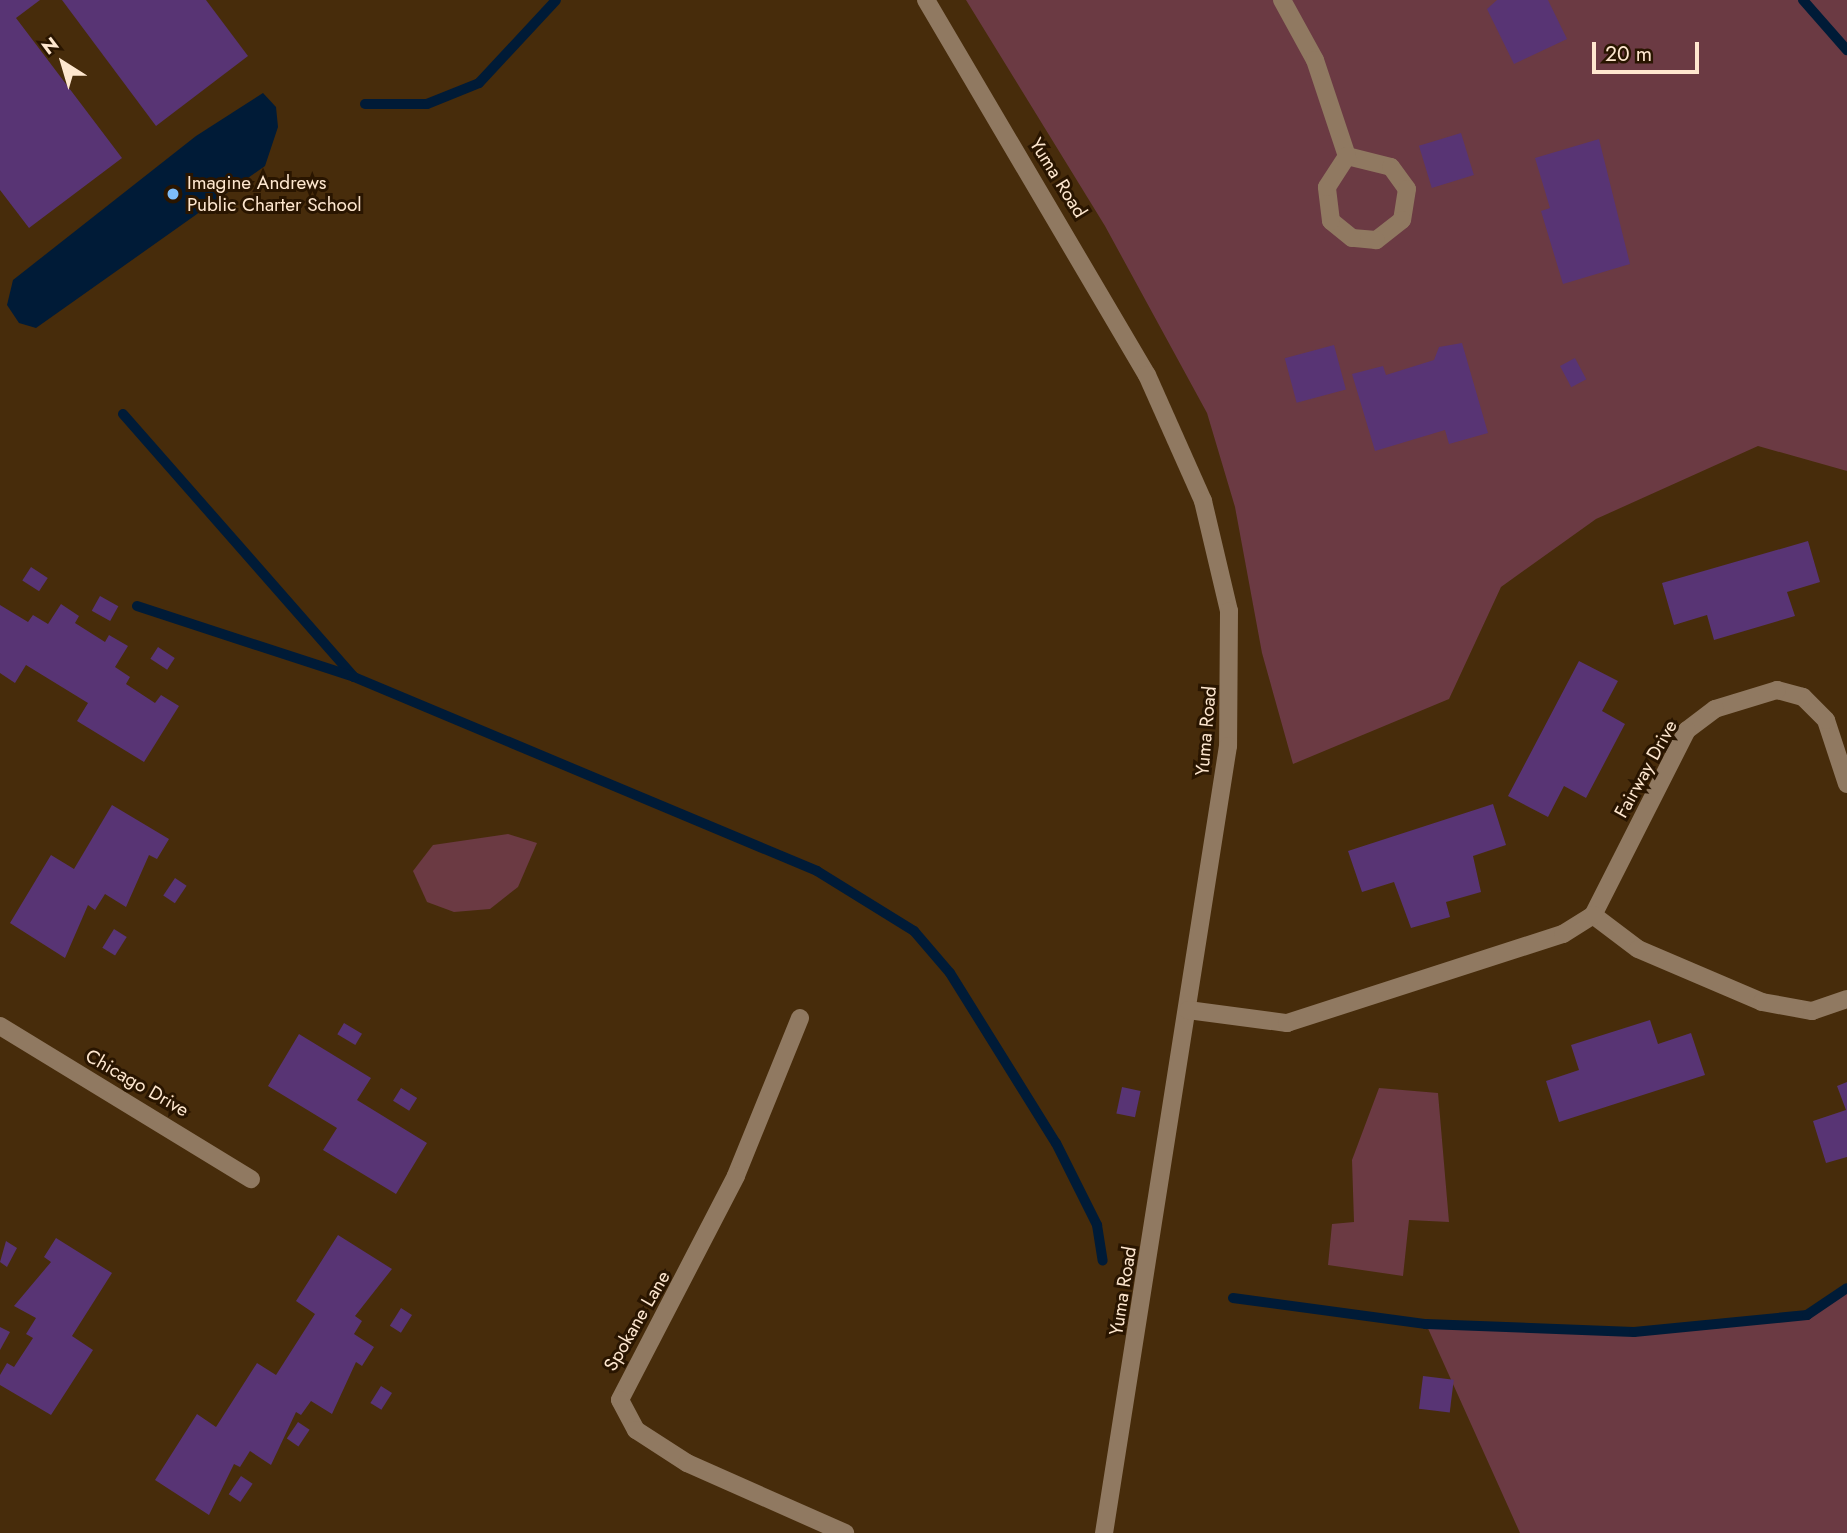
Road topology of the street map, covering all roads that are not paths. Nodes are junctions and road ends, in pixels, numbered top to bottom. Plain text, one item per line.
1 (926, 0) edge
2 (1282, 0) edge
3 (1347, 156) junction
4 (1847, 784) edge
5 (1593, 915) junction
6 (1847, 999) edge
7 (1188, 1010) junction
8 (800, 1018) dead end
9 (0, 1026) edge
10 (251, 1179) dead end
11 (845, 1533) edge
12 (1104, 1533) edge

1 - 7 street, Yuma Road
2 - 3 street
3 - 3 street
4 - 5 street, Fairway Drive
5 - 6 street
5 - 7 street
7 - 12 street, Yuma Road
8 - 11 street, Spokane Lane
9 - 10 street, Chicago Drive

